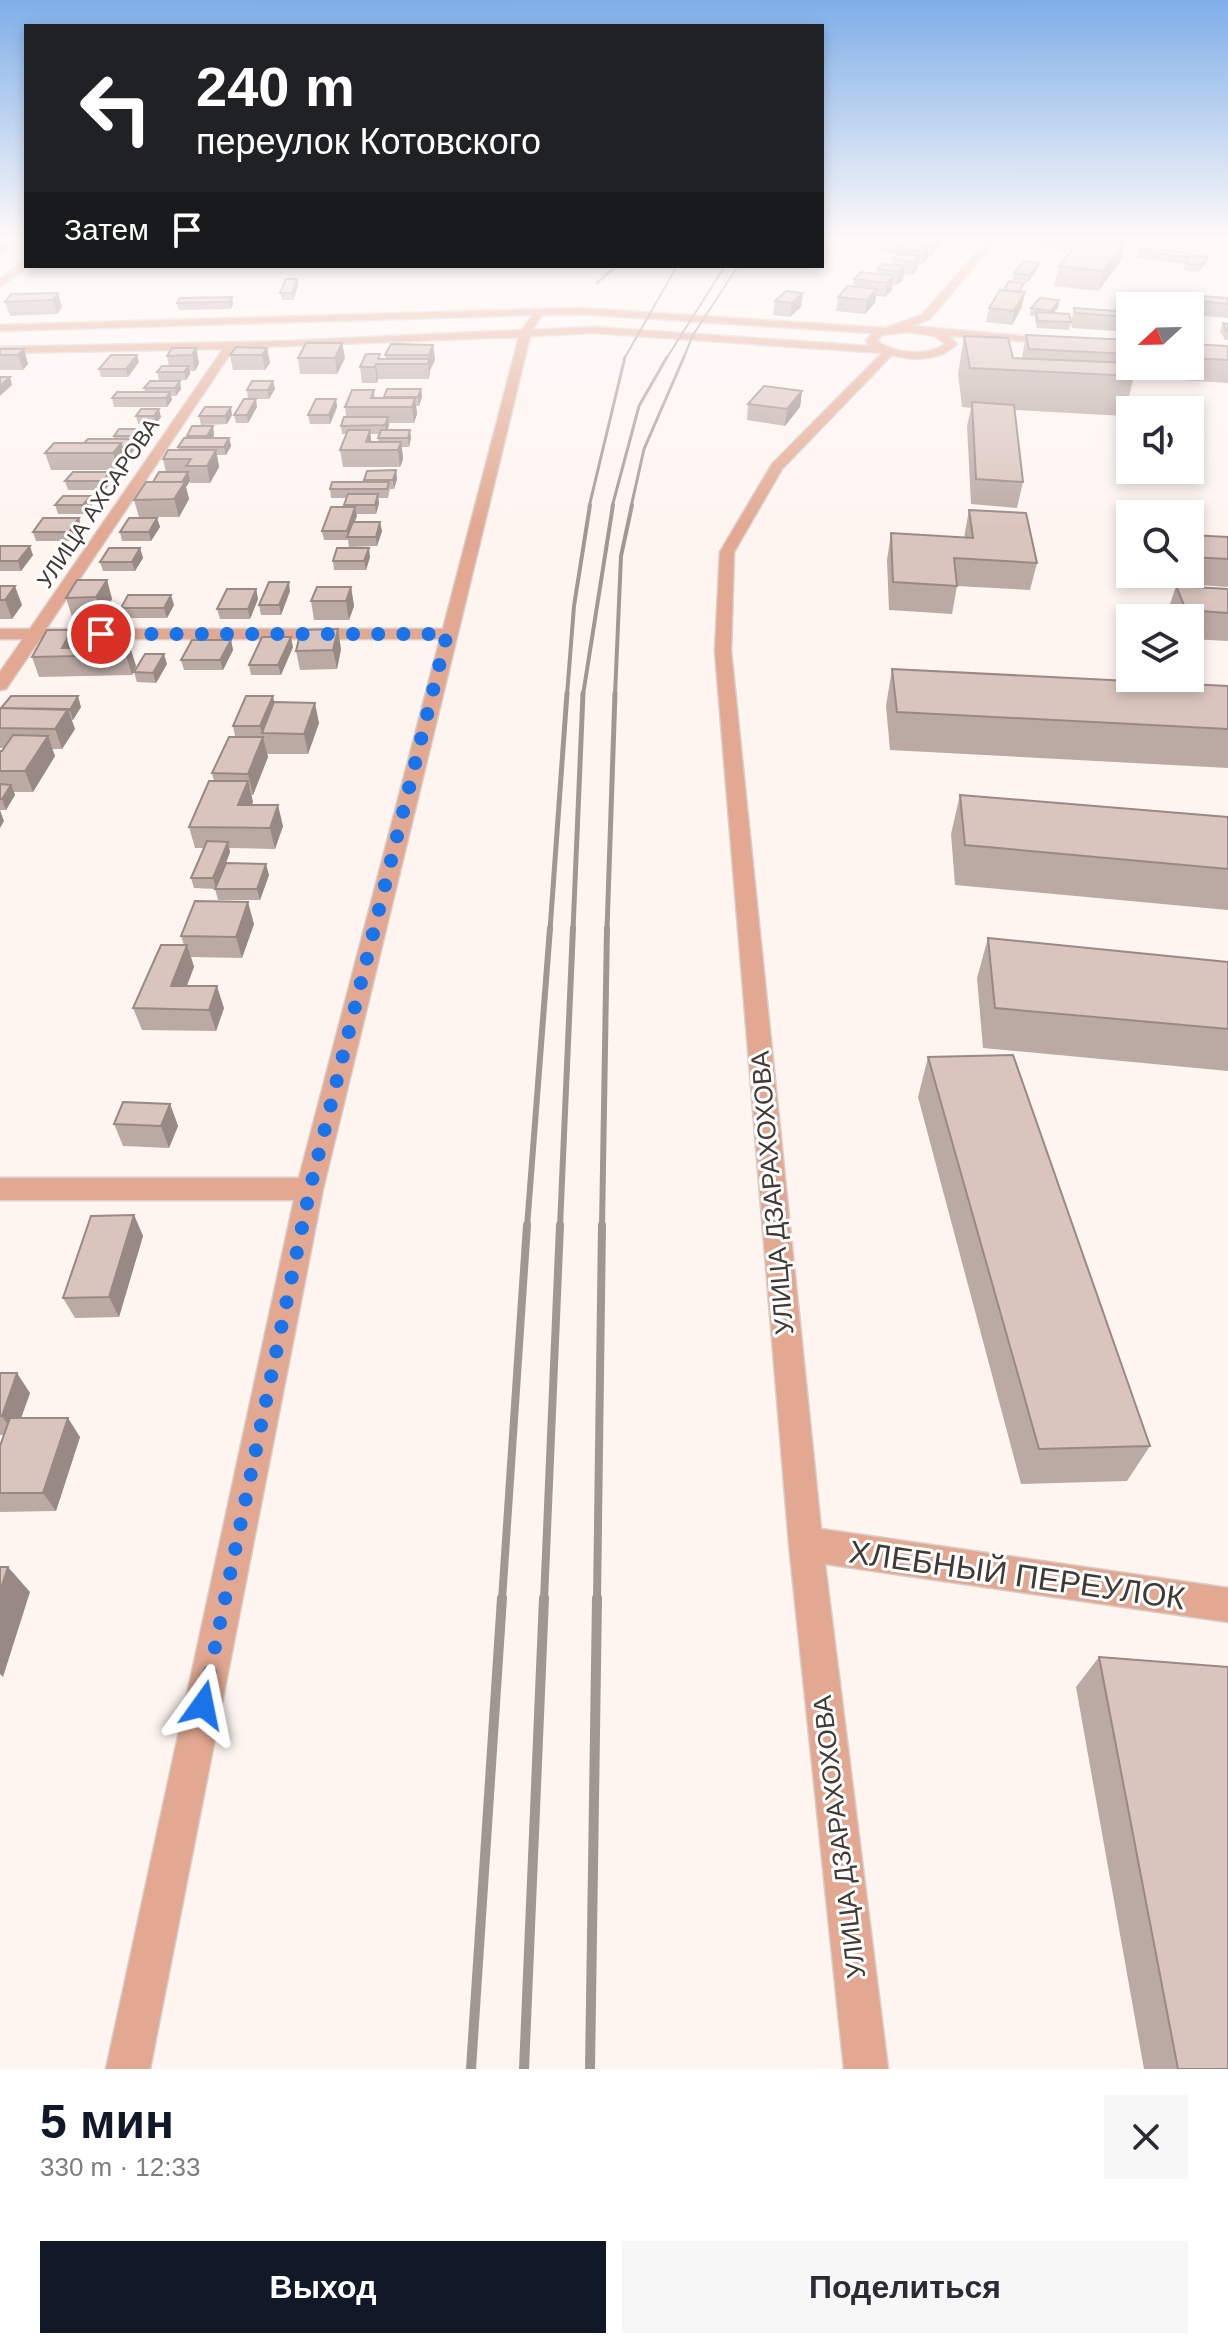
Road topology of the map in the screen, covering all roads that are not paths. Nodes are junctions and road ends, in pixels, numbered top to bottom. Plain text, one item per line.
1 (481, 337) edge
2 (528, 337) edge
3 (678, 337) edge
4 (872, 337) edge
5 (944, 337) edge
6 (986, 337) edge
7 (1027, 340) junction
8 (1071, 343) edge
9 (231, 345) junction
10 (949, 348) junction
11 (0, 350) edge
12 (917, 354) junction
13 (884, 356) junction
14 (0, 634) edge
15 (37, 634) junction
16 (447, 634) junction
17 (0, 685) edge
18 (0, 1189) edge
19 (310, 1189) junction
20 (806, 1544) junction
21 (1228, 1605) edge
22 (128, 2069) edge
23 (866, 2069) edge

1 - 9 street
2 - 16 street
3 - 13 street
4 - 13 street
5 - 10 street
6 - 7 street
7 - 8 street
7 - 10 street
9 - 11 street
9 - 15 street, УЛИЦА АХСАРОВА
10 - 12 street
12 - 13 street, УЛИЦА ДЗАРАХОХОВА
12 - 13 street
13 - 20 street, УЛИЦА ДЗАРАХОХОВА
14 - 15 street
15 - 16 street
15 - 17 street, УЛИЦА АХСАРОВА
16 - 19 street
18 - 19 street
19 - 22 street
20 - 21 street, ХЛЕБНЫЙ ПЕРЕУЛОК
20 - 23 street, УЛИЦА ДЗАРАХОХОВА

